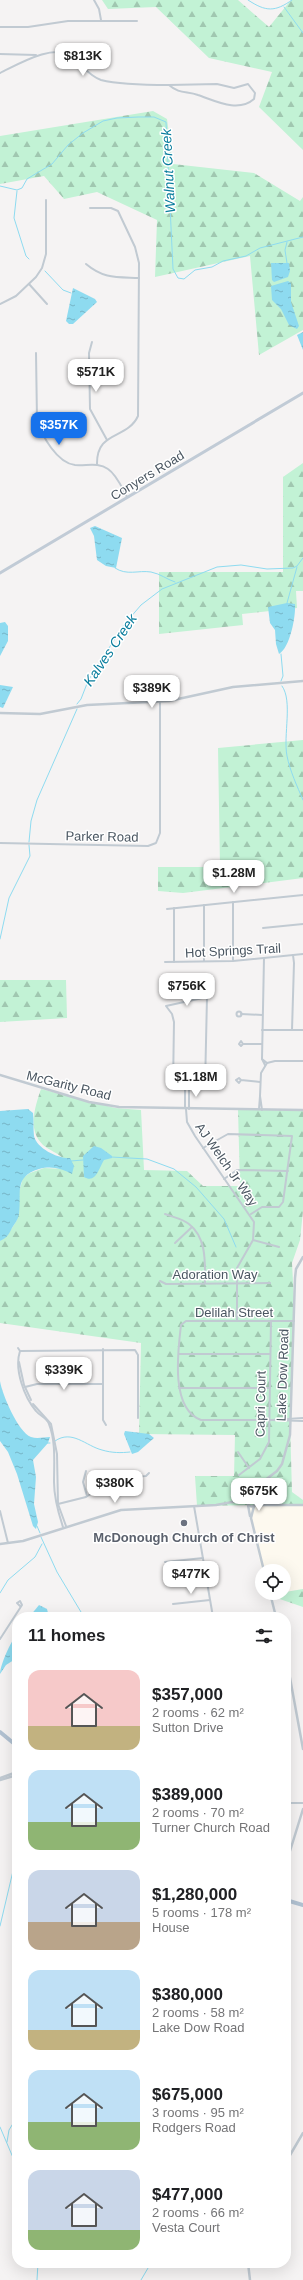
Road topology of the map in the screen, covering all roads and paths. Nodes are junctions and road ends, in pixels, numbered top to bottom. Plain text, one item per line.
1 (94, 0) edge
2 (100, 20) junction
3 (138, 21) dead end
4 (0, 27) edge
5 (0, 54) edge
6 (37, 55) junction
7 (0, 73) edge
8 (170, 85) junction
9 (46, 200) dead end
10 (90, 208) dead end
11 (86, 264) dead end
12 (139, 278) junction
13 (29, 284) junction
14 (0, 304) edge
15 (47, 304) dead end
16 (92, 342) dead end
17 (36, 353) dead end
18 (303, 393) edge
19 (107, 440) junction
20 (97, 464) junction
21 (128, 498) junction
22 (0, 574) edge
23 (303, 681) edge
24 (160, 702) junction
25 (0, 714) edge
26 (0, 843) edge
27 (303, 895) edge
28 (233, 902) junction
29 (204, 905) junction
30 (174, 908) junction
31 (167, 909) dead end
32 (303, 924) edge
33 (263, 928) dead end
34 (303, 954) edge
35 (293, 955) junction
36 (264, 958) junction
37 (204, 961) junction
38 (233, 961) junction
39 (164, 962) dead end
40 (174, 962) junction
41 (241, 1014) dead end
42 (262, 1015) junction
43 (262, 1030) junction
44 (292, 1030) junction
45 (303, 1030) edge
46 (244, 1044) dead end
47 (262, 1044) junction
48 (303, 1062) edge
49 (266, 1064) junction
50 (0, 1075) edge
51 (241, 1080) dead end
52 (260, 1082) junction
53 (185, 1087) junction
54 (189, 1087) junction
55 (187, 1109) junction
56 (260, 1109) junction
57 (303, 1110) edge
58 (203, 1148) junction
59 (288, 1171) junction
60 (224, 1178) junction
61 (166, 1214) dead end
62 (251, 1214) junction
63 (192, 1227) junction
64 (253, 1240) junction
65 (175, 1243) dead end
66 (279, 1247) dead end
67 (303, 1257) edge
68 (160, 1281) dead end
69 (205, 1283) junction
70 (238, 1283) junction
71 (270, 1283) dead end
72 (237, 1321) junction
73 (271, 1321) junction
74 (294, 1321) junction
75 (103, 1349) junction
76 (179, 1354) junction
77 (270, 1354) junction
78 (103, 1384) junction
79 (24, 1387) junction
80 (179, 1388) junction
81 (270, 1388) junction
82 (138, 1418) dead end
83 (271, 1420) junction
84 (290, 1420) junction
85 (303, 1420) edge
86 (106, 1425) dead end
87 (238, 1452) dead end
88 (249, 1468) junction
89 (86, 1472) dead end
90 (149, 1473) dead end
91 (239, 1475) dead end
92 (259, 1485) junction
93 (87, 1496) junction
94 (249, 1498) junction
95 (256, 1500) junction
96 (237, 1501) junction
97 (58, 1504) junction
98 (248, 1504) junction
99 (268, 1504) junction
100 (303, 1504) edge
101 (194, 1506) junction
102 (254, 1506) junction
103 (0, 1511) edge
104 (252, 1522) junction
105 (65, 1526) junction
106 (8, 1543) junction
107 (0, 1544) edge
108 (203, 1558) junction
109 (165, 1562) dead end
110 (262, 1564) edge
111 (210, 1600) junction
112 (272, 1600) edge
113 (173, 1604) dead end
114 (20, 1606) dead end
115 (16, 1612) edge
116 (212, 1612) edge
117 (275, 1612) edge
118 (12, 1619) edge
119 (1, 1636) edge
120 (0, 1639) edge
121 (291, 1683) edge
122 (0, 1731) edge
123 (12, 1741) edge
124 (303, 1749) edge
125 (12, 1776) edge
126 (0, 1779) edge
127 (291, 1803) edge
128 (303, 1803) edge
129 (303, 1809) edge
130 (291, 1844) edge
131 (291, 1901) edge
132 (303, 1905) edge
133 (303, 2133) edge
134 (291, 2153) edge
135 (249, 2268) edge
136 (250, 2280) edge

1 - 2 street
2 - 3 street
2 - 4 street
5 - 6 street
6 - 7 street
6 - 8 street
8 - 8 street
9 - 13 street
10 - 12 street
11 - 12 street
12 - 19 street
13 - 14 street
13 - 15 street
16 - 19 street
17 - 20 street
18 - 21 main road, Conyers Road
19 - 20 street
20 - 21 street
21 - 22 main road, Conyers Road
23 - 24 street
24 - 25 street
24 - 26 street, Parker Road
27 - 28 street
28 - 29 street
28 - 38 street
29 - 30 street
29 - 37 street
30 - 31 street
30 - 40 street
32 - 33 street
34 - 35 street, Hot Springs Trail
35 - 36 street, Hot Springs Trail
35 - 44 street
36 - 38 street, Hot Springs Trail
36 - 42 street
37 - 38 street, Hot Springs Trail
37 - 40 street, Hot Springs Trail
39 - 40 street, Hot Springs Trail
41 - 42 street
42 - 43 street
43 - 44 street
43 - 47 street
44 - 45 street
46 - 47 street
47 - 49 street
48 - 49 street
49 - 52 street
50 - 55 street, McGarity Road
51 - 52 street
52 - 56 street
53 - 54 street
53 - 54 street
53 - 55 street
54 - 55 street
55 - 56 street, McGarity Road
55 - 58 street, AJ Welch Jr Way
56 - 57 street, McGarity Road
58 - 59 street
58 - 60 street, AJ Welch Jr Way
59 - 60 street
59 - 62 street
60 - 62 street, AJ Welch Jr Way
61 - 63 street
62 - 64 street, AJ Welch Jr Way
63 - 65 street
63 - 69 street
64 - 66 street
64 - 70 street, AJ Welch Jr Way
67 - 74 street, Lake Dow Road
68 - 69 street, Adoration Way
69 - 70 street, Adoration Way
70 - 71 street, Adoration Way
70 - 72 street, AJ Welch Jr Way
72 - 73 street, Delilah Street
72 - 76 street, Delilah Street
73 - 74 street, Delilah Street
73 - 77 street, Capri Court
74 - 84 street, Lake Dow Road
75 - 78 street
75 - 79 street
75 - 82 street
76 - 77 street
76 - 80 street, Delilah Street
77 - 81 street, Capri Court
78 - 79 street
78 - 86 street
79 - 97 street
80 - 81 street
80 - 83 street, Delilah Street
81 - 83 street, Capri Court
83 - 84 street, Delilah Street
83 - 88 street, Capri Court
84 - 85 street, Delilah Street
84 - 92 street, Lake Dow Road
87 - 88 street
88 - 91 street, Capri Court
89 - 93 street
90 - 93 street
92 - 94 street, Lake Dow Road
92 - 95 street
93 - 97 street
94 - 95 street
94 - 96 street
94 - 98 street, Lake Dow Road
95 - 99 street
95 - 102 street
96 - 98 street
96 - 101 street
97 - 105 street
98 - 102 street
98 - 104 street
99 - 100 street
99 - 102 street
101 - 105 street
101 - 108 street
102 - 104 street
103 - 106 street
104 - 110 street
105 - 106 street
106 - 107 street
108 - 109 street
108 - 111 street
111 - 113 street
111 - 116 street
112 - 117 street
114 - 115 street
118 - 119 street
119 - 120 street
121 - 124 street
122 - 123 main road
125 - 126 street
127 - 128 street
129 - 130 street
131 - 132 main road
133 - 134 street
135 - 136 street

